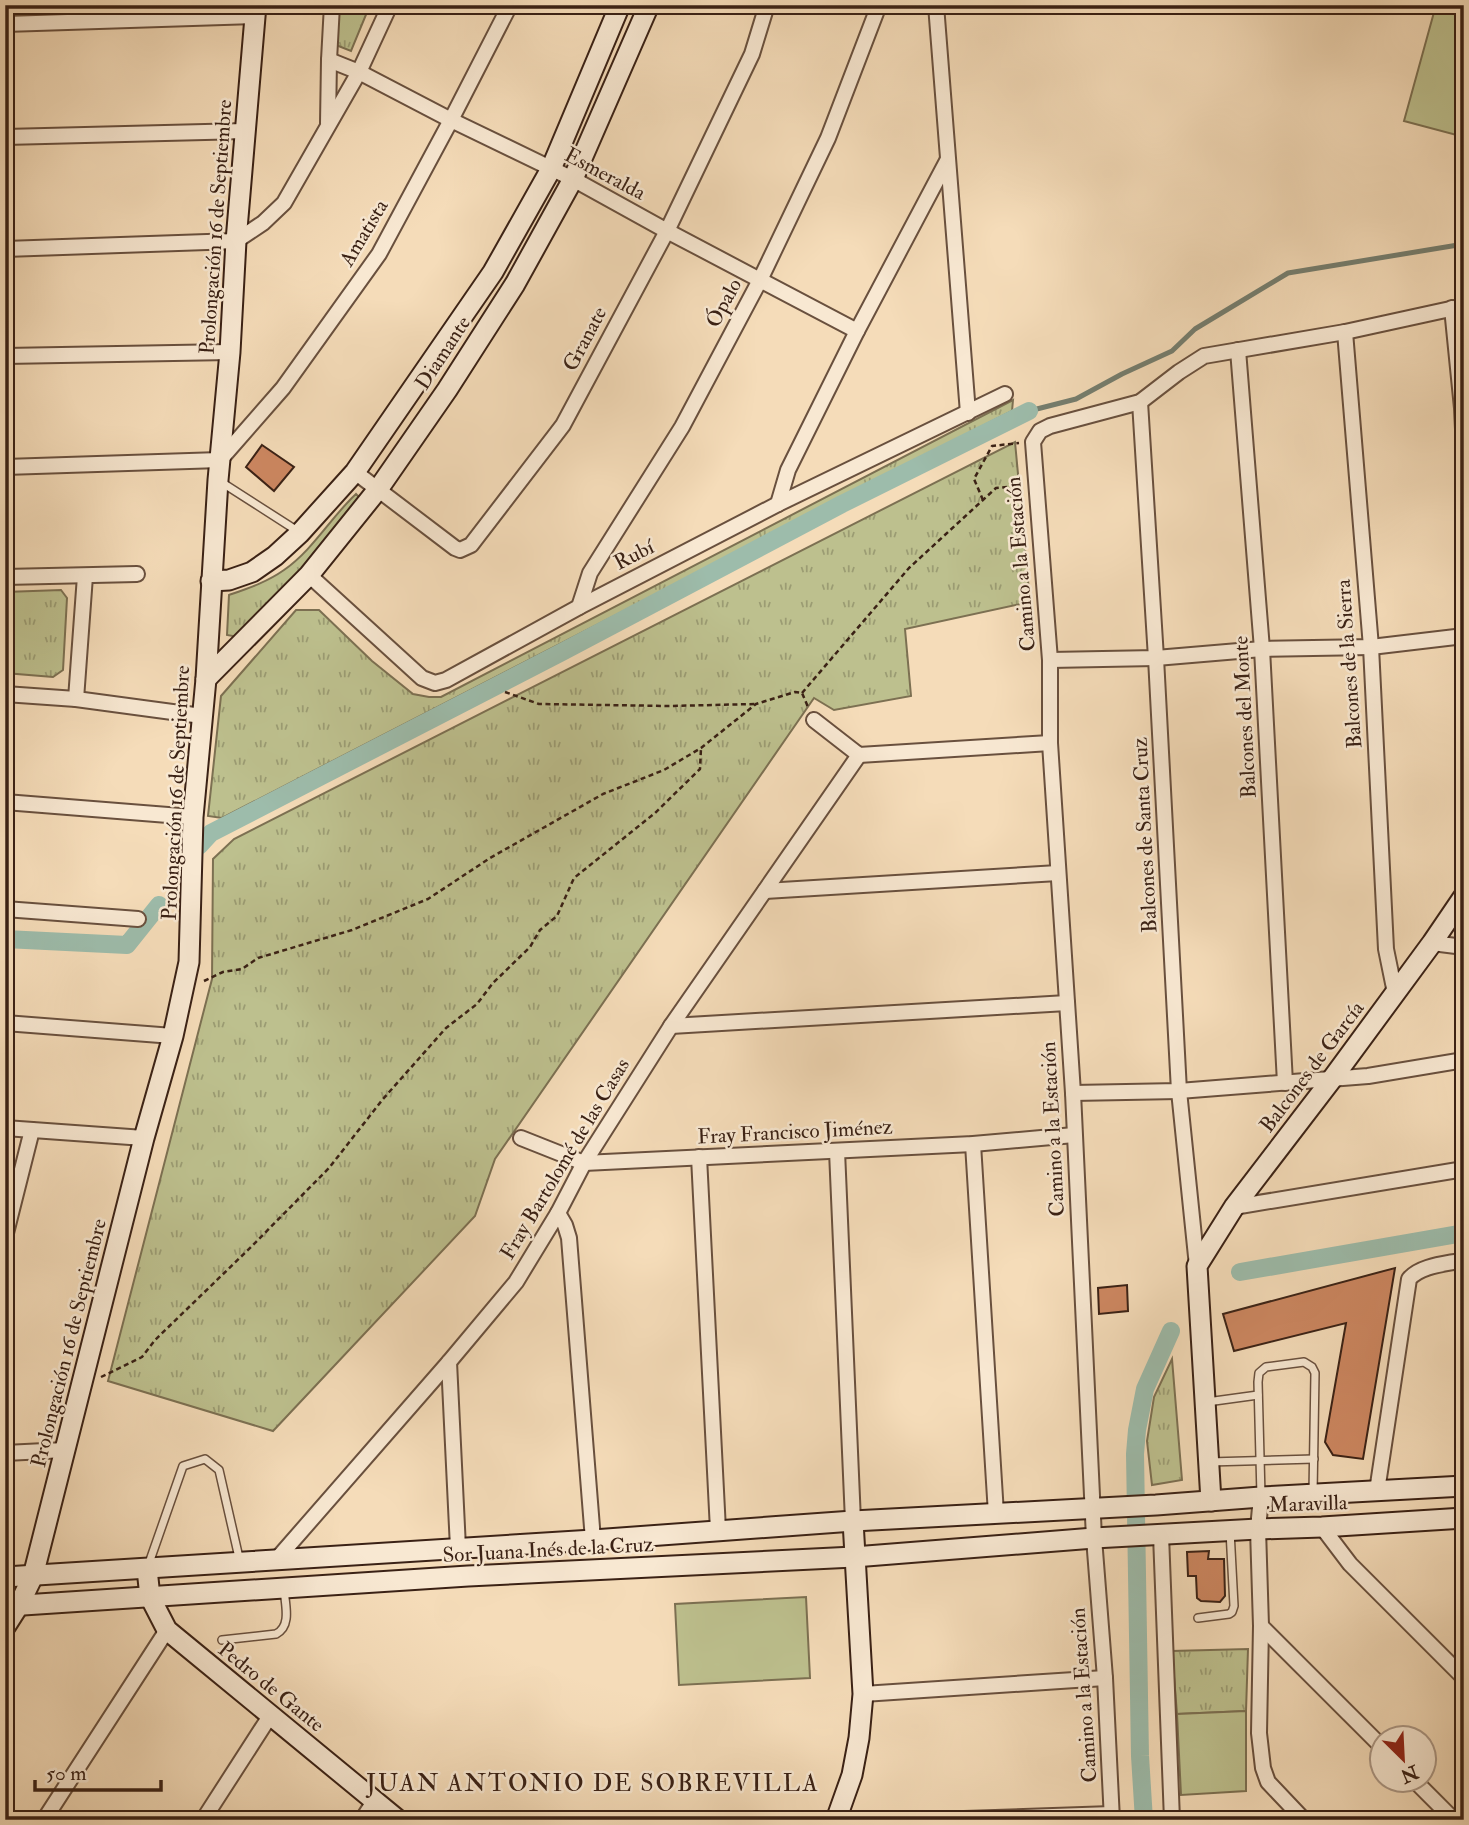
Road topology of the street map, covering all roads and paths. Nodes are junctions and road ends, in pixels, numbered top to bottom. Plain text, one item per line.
1 (332, 5) edge
2 (390, 5) edge
3 (510, 5) edge
4 (620, 5) edge
5 (649, 5) edge
6 (767, 5) edge
7 (879, 5) edge
8 (936, 5) edge
9 (256, 10) edge
10 (5, 24) edge
11 (329, 61) junction
12 (359, 72) junction
13 (451, 120) junction
14 (328, 127) junction
15 (245, 131) junction
16 (5, 137) edge
17 (948, 159) junction
18 (551, 169) junction
19 (573, 179) junction
20 (667, 231) junction
21 (236, 241) junction
22 (5, 248) edge
23 (760, 280) junction
24 (1458, 307) edge
25 (857, 331) junction
26 (1345, 331) junction
27 (1238, 350) junction
28 (230, 352) junction
29 (5, 356) edge
30 (1005, 394) dead end
31 (1140, 402) junction
32 (1463, 407) edge
33 (968, 414) junction
34 (1034, 439) junction
35 (1464, 450) edge
36 (5, 467) edge
37 (219, 470) junction
38 (355, 472) junction
39 (1035, 485) junction
40 (379, 488) junction
41 (983, 500) junction
42 (778, 504) junction
43 (300, 533) junction
44 (137, 574) dead end
45 (309, 575) junction
46 (85, 576) junction
47 (5, 577) edge
48 (211, 581) junction
49 (579, 607) junction
50 (1464, 636) edge
51 (1371, 647) junction
52 (1262, 649) junction
53 (1156, 658) junction
54 (1050, 660) junction
55 (205, 679) junction
56 (505, 692) dead end
57 (802, 693) junction
58 (5, 694) edge
59 (76, 699) junction
60 (756, 704) junction
61 (202, 716) junction
62 (814, 720) joint
63 (1050, 743) junction
64 (701, 748) junction
65 (859, 755) junction
66 (5, 802) edge
67 (193, 817) junction
68 (1058, 873) junction
69 (765, 891) junction
70 (1464, 895) edge
71 (5, 909) edge
72 (138, 919) dead end
73 (1432, 943) junction
74 (1464, 947) edge
75 (184, 992) junction
76 (1395, 993) junction
77 (1067, 1003) junction
78 (5, 1023) edge
79 (671, 1026) junction
80 (173, 1036) junction
81 (1464, 1060) edge
82 (1332, 1079) junction
83 (1285, 1083) junction
84 (1179, 1091) junction
85 (1073, 1093) junction
86 (5, 1128) edge
87 (32, 1130) junction
88 (1074, 1135) junction
89 (144, 1138) junction
90 (521, 1138) dead end
91 (973, 1144) junction
92 (837, 1151) junction
93 (699, 1157) junction
94 (584, 1163) junction
95 (1464, 1169) edge
96 (1234, 1207) junction
97 (558, 1213) junction
98 (5, 1237) edge
99 (1464, 1260) edge
100 (1197, 1266) junction
101 (449, 1362) junction
102 (82, 1382) junction
103 (1258, 1395) junction
104 (1205, 1402) junction
105 (65, 1450) junction
106 (5, 1453) edge
107 (1314, 1459) junction
108 (1259, 1461) junction
109 (1208, 1462) junction
110 (1464, 1486) edge
111 (1377, 1491) junction
112 (1313, 1494) junction
113 (1261, 1497) junction
114 (1211, 1501) junction
115 (1101, 1508) junction
116 (996, 1514) junction
117 (1464, 1518) edge
118 (853, 1521) junction
119 (1322, 1527) junction
120 (1258, 1529) junction
121 (719, 1530) junction
122 (1230, 1531) junction
123 (1158, 1535) junction
124 (1115, 1537) joint
125 (1094, 1538) junction
126 (593, 1540) junction
127 (458, 1548) junction
128 (854, 1557) junction
129 (276, 1560) junction
130 (240, 1563) junction
131 (147, 1569) junction
132 (33, 1576) junction
133 (5, 1577) edge
134 (284, 1588) junction
135 (150, 1597) junction
136 (12, 1605) edge
137 (1198, 1618) dead end
138 (1261, 1626) junction
139 (5, 1627) edge
140 (167, 1630) junction
141 (222, 1640) dead end
142 (1105, 1678) junction
143 (1464, 1678) edge
144 (863, 1694) junction
145 (270, 1716) junction
146 (1368, 1734) edge
147 (1428, 1794) edge
148 (375, 1800) junction
149 (1112, 1817) edge
150 (44, 1820) edge
151 (203, 1820) edge
152 (362, 1820) edge
153 (398, 1820) edge
154 (836, 1820) edge
155 (933, 1820) edge
156 (1172, 1820) edge
157 (1304, 1820) edge
158 (1454, 1820) edge

1 - 11 street
2 - 12 street
3 - 13 street, Amatista
4 - 18 street, Diamante
5 - 19 street, Diamante
6 - 20 street, Granate
7 - 23 street, Ópalo
8 - 17 street
9 - 10 street
9 - 15 street, Prolongación 16 de Septiembre
11 - 12 street, Esmeralda
11 - 14 street
12 - 13 street, Esmeralda
12 - 14 street
13 - 18 street, Esmeralda
13 - 37 street, Amatista
14 - 21 street
15 - 16 street
15 - 21 street, Prolongación 16 de Septiembre
17 - 25 street
17 - 33 street
18 - 19 street, Esmeralda
18 - 38 street, Diamante
19 - 20 street, Esmeralda
19 - 40 street, Diamante
20 - 23 street, Esmeralda
20 - 40 street, Granate
21 - 22 street
21 - 28 street, Prolongación 16 de Septiembre
23 - 25 street, Esmeralda
23 - 49 street, Ópalo
24 - 26 street
24 - 32 street
25 - 42 street
26 - 27 street
26 - 51 street, Balcones de la Sierra
27 - 31 street
27 - 52 street, Balcones del Monte
28 - 29 street
28 - 37 street, Prolongación 16 de Septiembre
30 - 33 street, Rubí
31 - 34 street
31 - 53 street, Balcones de Santa Cruz
32 - 35 street
33 - 42 street, Rubí
34 - 39 street, Camino a la Estación
34 - 41 path
36 - 37 street
37 - 43 lane
37 - 48 street, Prolongación 16 de Septiembre
38 - 40 street, Granate
38 - 43 street, Diamante
39 - 41 path
39 - 54 street, Camino a la Estación
40 - 45 street, Diamante
41 - 57 path
42 - 49 street, Rubí
43 - 48 street, Diamante
44 - 46 street
45 - 49 street, Rubí
45 - 55 street, Diamante
46 - 47 street
46 - 59 street
48 - 55 street, Prolongación 16 de Septiembre
50 - 51 street
51 - 52 street
51 - 76 street, Balcones de la Sierra
52 - 53 street
52 - 83 street, Balcones del Monte
53 - 54 street
53 - 84 street, Balcones de Santa Cruz
54 - 63 street, Camino a la Estación
55 - 61 street, Prolongación 16 de Septiembre
56 - 60 path
57 - 60 path
57 - 62 path
58 - 59 street
59 - 61 street
60 - 64 path
61 - 67 street, Prolongación 16 de Septiembre
62 - 65 street
63 - 65 street
63 - 68 street, Camino a la Estación
64 - 75 path
64 - 102 path
65 - 69 street, Fray Bartolomé de las Casas
66 - 67 street
67 - 75 street, Prolongación 16 de Septiembre
68 - 69 street
68 - 77 street, Camino a la Estación
69 - 79 street, Fray Bartolomé de las Casas
70 - 73 street, Balcones de García
71 - 72 street
73 - 74 street
73 - 76 street, Balcones de García
75 - 80 street, Prolongación 16 de Septiembre
76 - 82 street, Balcones de García
77 - 79 street
77 - 85 street, Camino a la Estación
78 - 80 street
79 - 94 street, Fray Bartolomé de las Casas
80 - 89 street, Prolongación 16 de Septiembre
81 - 82 street
82 - 83 street
82 - 96 street, Balcones de García
83 - 84 street
84 - 85 street
84 - 100 street, Balcones de Santa Cruz
85 - 88 street, Camino a la Estación
86 - 87 street
87 - 89 street
87 - 98 street
88 - 91 street, Fray Francisco Jiménez
88 - 115 street, Camino a la Estación
89 - 102 street, Prolongación 16 de Septiembre
90 - 94 street, Fray Francisco Jiménez
91 - 92 street, Fray Francisco Jiménez
91 - 116 street
92 - 93 street, Fray Francisco Jiménez
92 - 118 street
93 - 94 street, Fray Francisco Jiménez
93 - 121 street
94 - 97 street, Fray Bartolomé de las Casas
95 - 96 street
96 - 100 street, Balcones de García
97 - 101 street, Fray Bartolomé de las Casas
97 - 126 street
99 - 111 street
100 - 104 street
101 - 127 street
101 - 129 street, Fray Bartolomé de las Casas
102 - 105 street, Prolongación 16 de Septiembre
103 - 104 lane
103 - 107 lane
103 - 108 lane
104 - 109 street
105 - 106 street
105 - 132 street, Prolongación 16 de Septiembre
107 - 108 lane
107 - 112 lane
108 - 109 lane
108 - 113 lane
109 - 114 street
110 - 111 street, Maravilla
111 - 112 street, Maravilla
112 - 113 street, Maravilla
113 - 114 street, Maravilla
113 - 120 street
114 - 115 street, Maravilla
115 - 116 street, Sor Juana Inés de la Cruz
115 - 125 street, Camino a la Estación
116 - 118 street, Sor Juana Inés de la Cruz
117 - 119 street, Maravilla
118 - 121 street, Sor Juana Inés de la Cruz
118 - 128 street
119 - 120 street, Maravilla
119 - 143 street
120 - 122 street, Maravilla
120 - 138 street
121 - 126 street, Sor Juana Inés de la Cruz
122 - 123 street, Maravilla
122 - 137 lane
123 - 124 street, Maravilla
123 - 156 street
124 - 125 street, Sor Juana Inés de la Cruz
125 - 128 street, Sor Juana Inés de la Cruz
125 - 142 street, Camino a la Estación
126 - 127 street, Sor Juana Inés de la Cruz
127 - 129 street, Sor Juana Inés de la Cruz
128 - 134 street, Sor Juana Inés de la Cruz
128 - 144 street
129 - 130 street, Sor Juana Inés de la Cruz
130 - 131 street, Sor Juana Inés de la Cruz
130 - 131 lane
131 - 132 street, Sor Juana Inés de la Cruz
131 - 135 street, Pedro de Gante
132 - 133 street, Sor Juana Inés de la Cruz
132 - 136 street, Prolongación 16 de Septiembre
134 - 135 street, Sor Juana Inés de la Cruz
134 - 141 lane
135 - 136 street, Sor Juana Inés de la Cruz
135 - 140 street, Pedro de Gante
136 - 139 street, Prolongación 16 de Septiembre
138 - 146 street
138 - 157 street
140 - 145 street, Pedro de Gante
140 - 150 street
142 - 144 street
142 - 149 street, Camino a la Estación
144 - 154 street
145 - 148 street, Pedro de Gante
145 - 151 street
147 - 158 street
148 - 152 street
148 - 153 street, Pedro de Gante
149 - 155 street

